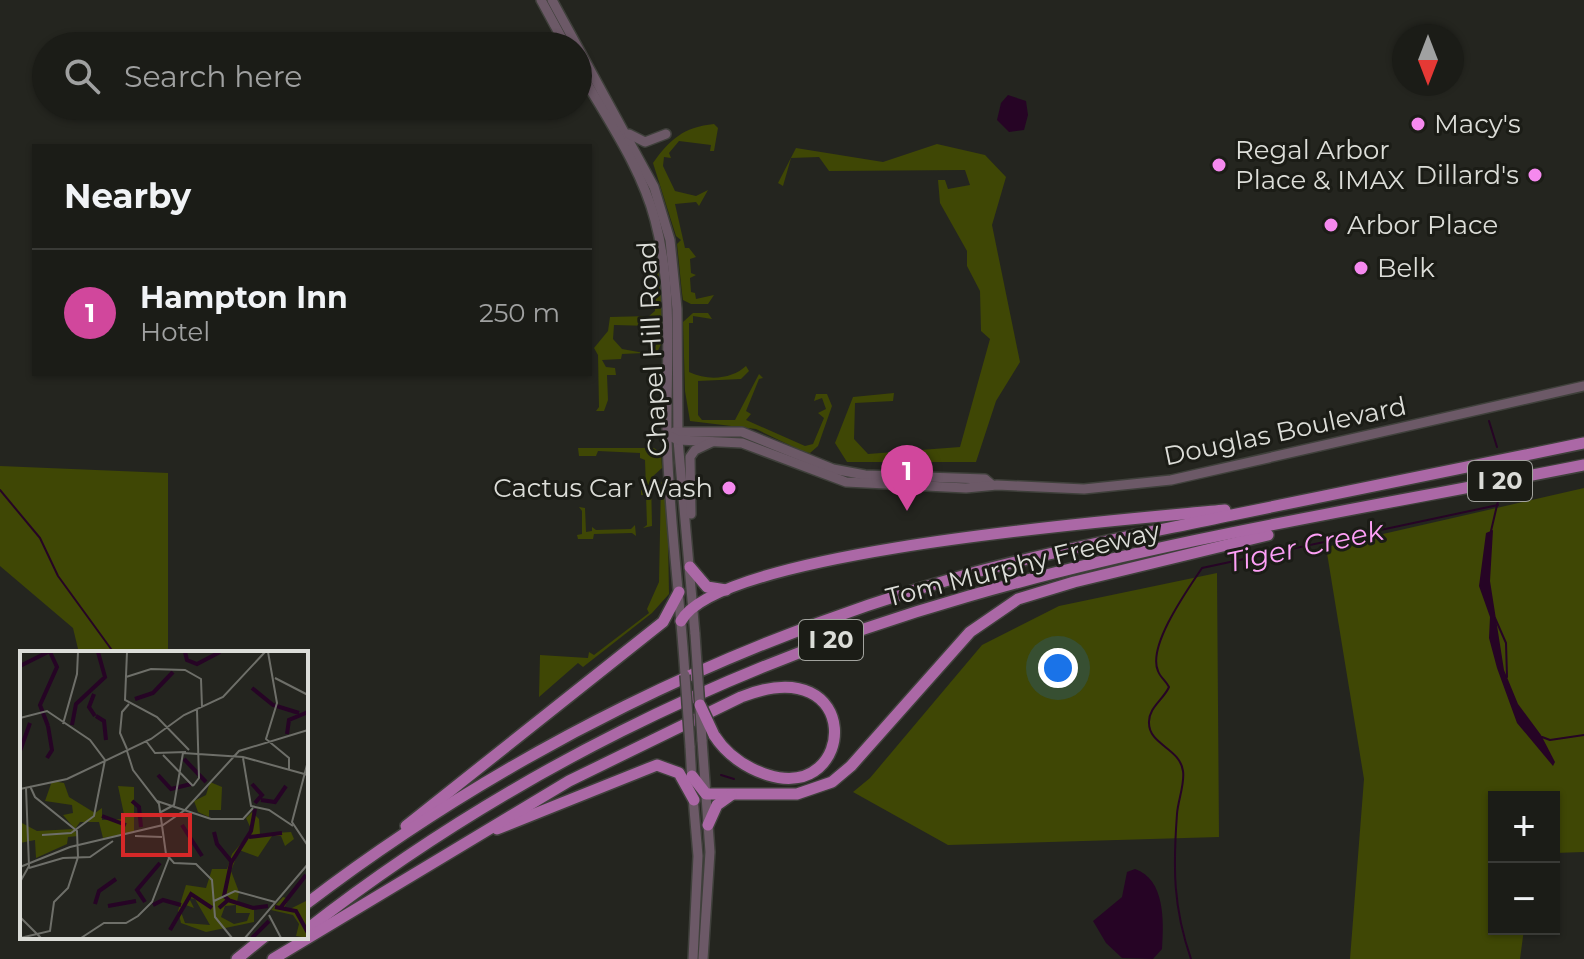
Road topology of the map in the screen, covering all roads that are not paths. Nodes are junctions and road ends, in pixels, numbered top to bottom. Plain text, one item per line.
1 (541, 0) edge
2 (552, 0) edge
3 (558, 32) edge
4 (570, 32) edge
5 (592, 72) edge
6 (592, 93) edge
7 (624, 129) junction
8 (666, 134) dead end
9 (1584, 386) edge
10 (677, 404) junction
11 (705, 430) junction
12 (674, 435) junction
13 (739, 443) junction
14 (1584, 443) edge
15 (1584, 465) edge
16 (878, 476) junction
17 (836, 480) junction
18 (992, 485) junction
19 (1416, 498) junction
20 (1290, 503) junction
21 (689, 562) junction
22 (727, 590) junction
23 (679, 592) junction
24 (693, 606) junction
25 (663, 622) junction
26 (682, 628) junction
27 (695, 634) junction
28 (700, 705) junction
29 (692, 776) junction
30 (706, 794) junction
31 (731, 795) junction
32 (694, 800) junction
33 (708, 825) junction
34 (470, 840) junction
35 (384, 848) junction
36 (308, 903) edge
37 (308, 929) edge
38 (699, 930) junction
39 (308, 937) edge
40 (262, 939) edge
41 (295, 939) edge
42 (304, 939) edge
43 (237, 959) edge
44 (271, 959) edge
45 (691, 959) edge
46 (703, 959) edge

1 - 3 main road
2 - 4 main road, Chapel Hill Road
5 - 7 main road, Chapel Hill Road
6 - 12 main road, Chapel Hill Road
7 - 8 main road
7 - 10 main road, Chapel Hill Road
9 - 18 main road, Douglas Boulevard
10 - 11 main road
10 - 12 main road, Chapel Hill Road
11 - 12 main road, Douglas Boulevard
11 - 16 main road, Douglas Boulevard
12 - 13 main road, Douglas Boulevard
12 - 21 main road, Chapel Hill Road
12 - 23 main road, Chapel Hill Road
13 - 17 main road, Douglas Boulevard
13 - 21 main road
14 - 20 highway, Tom Murphy Freeway / I 20
15 - 19 highway, Tom Murphy Freeway / I 20
16 - 17 main road
16 - 18 main road, Douglas Boulevard
17 - 18 main road, Douglas Boulevard
19 - 31 highway
19 - 37 highway, Tom Murphy Freeway / I 20
20 - 22 highway
20 - 35 highway, Tom Murphy Freeway / I 20
21 - 22 highway
21 - 24 main road, Chapel Hill Road
22 - 24 highway
23 - 25 highway
23 - 26 main road, Chapel Hill Road
24 - 26 highway
24 - 27 main road, Chapel Hill Road
25 - 26 highway
25 - 35 highway
26 - 27 highway
26 - 29 main road, Chapel Hill Road, bridge
27 - 28 main road, Chapel Hill Road, bridge
28 - 30 main road, Chapel Hill Road, bridge
28 - 34 highway, bridge
29 - 30 highway
29 - 32 main road, Chapel Hill Road
30 - 31 highway
30 - 33 main road, Chapel Hill Road
31 - 33 highway
32 - 34 highway
32 - 38 main road, Chapel Hill Road
33 - 38 main road, Chapel Hill Road
34 - 39 highway
35 - 36 highway, Tom Murphy Freeway / I 20
38 - 45 main road
38 - 46 main road
40 - 43 highway
41 - 44 highway
42 - 44 highway

